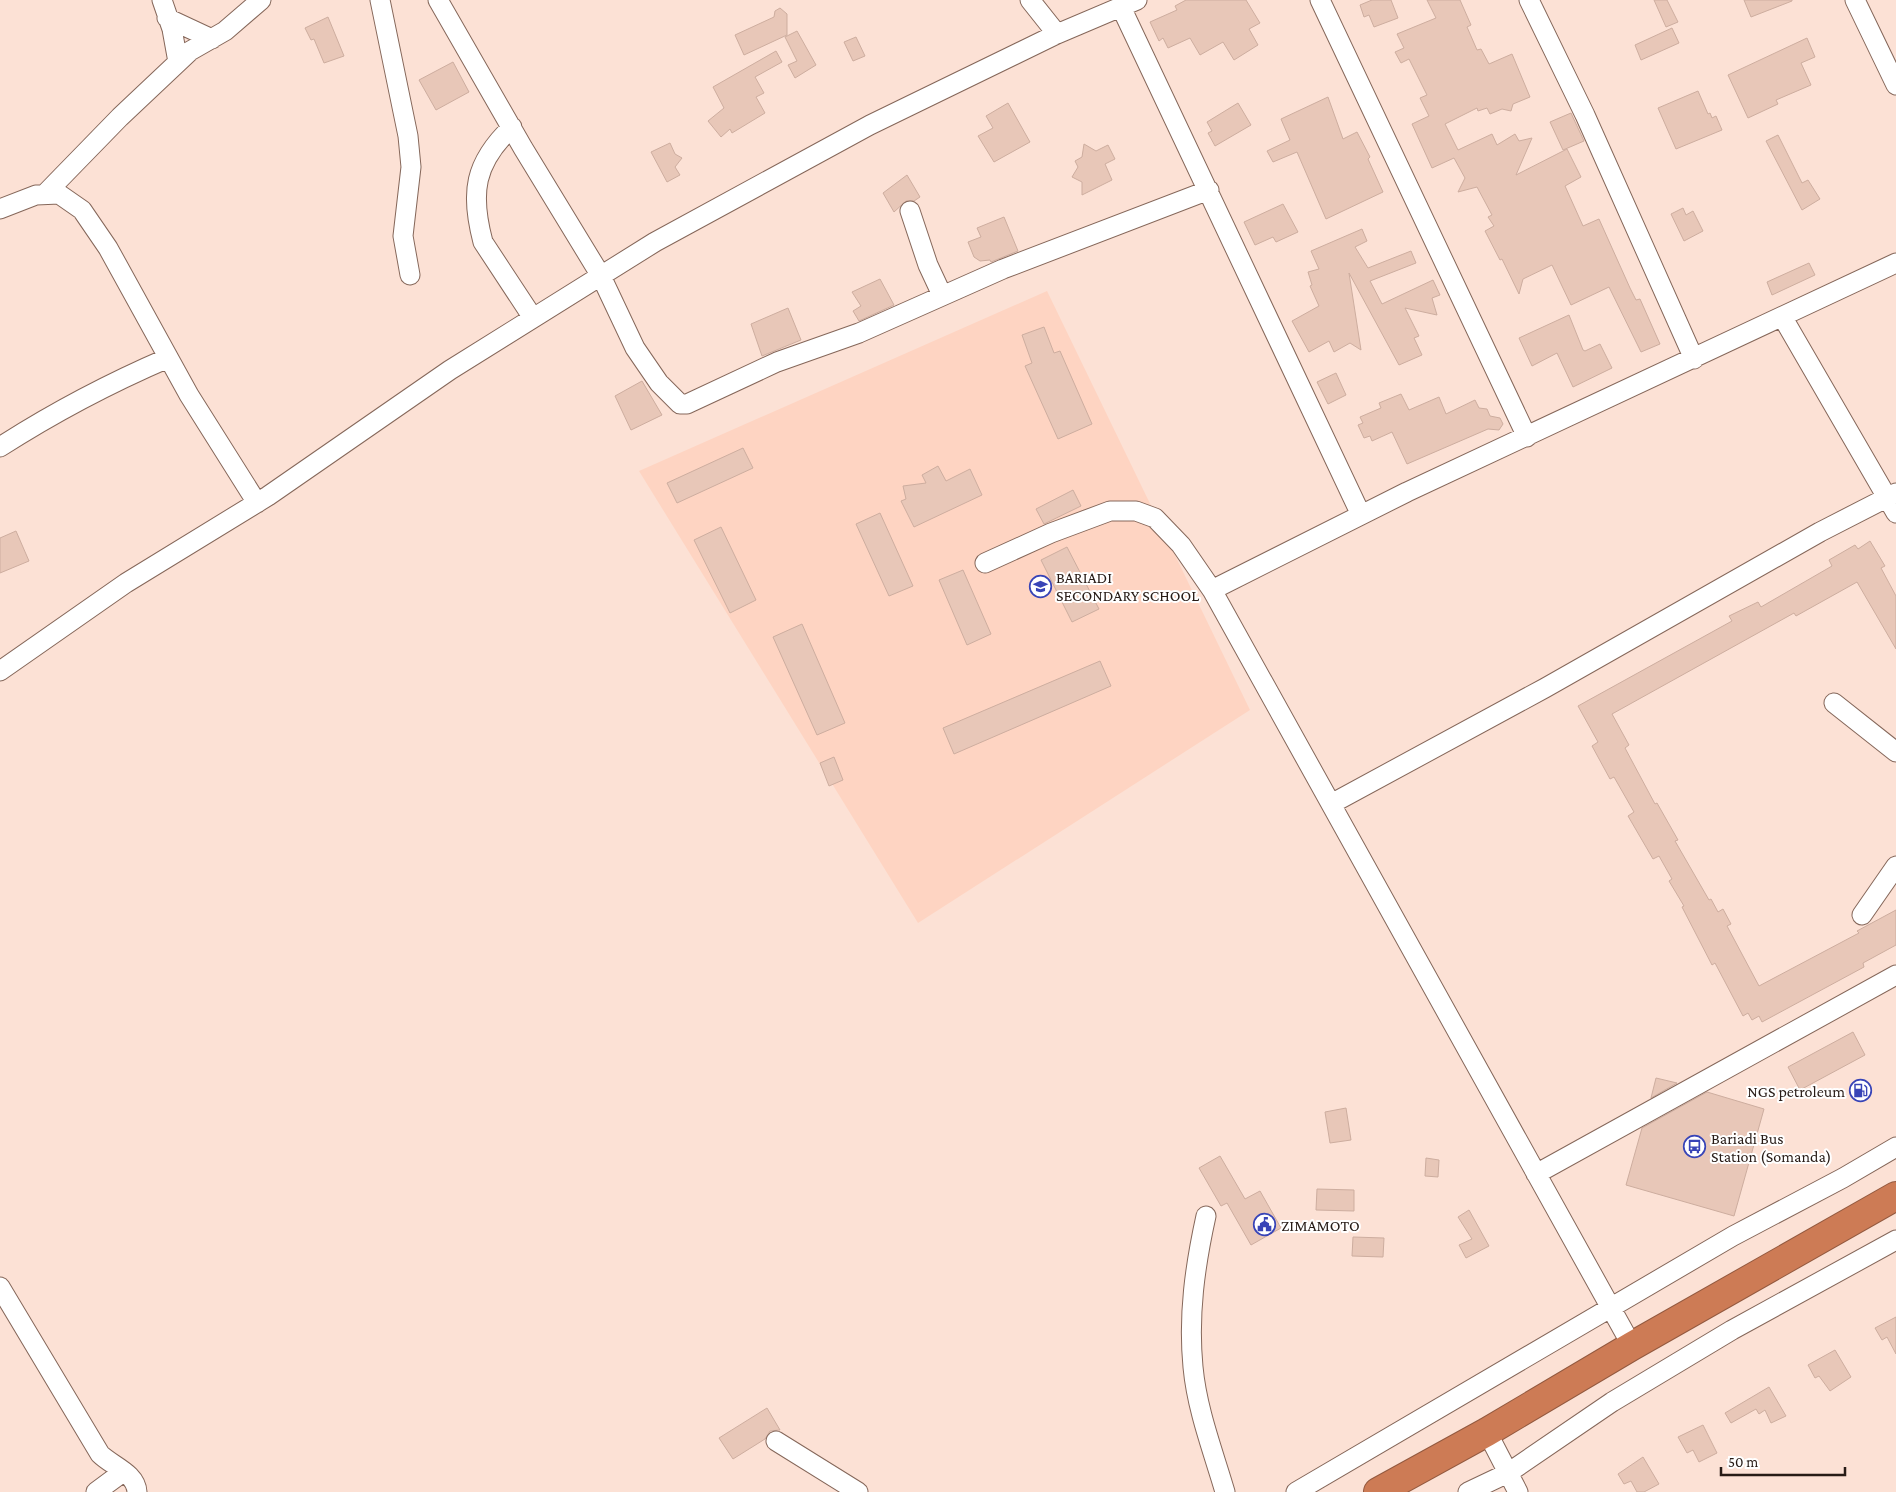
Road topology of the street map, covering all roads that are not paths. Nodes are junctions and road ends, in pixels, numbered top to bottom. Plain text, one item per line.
1 (162, 0) edge
2 (261, 0) edge
3 (380, 0) edge
4 (438, 0) edge
5 (1030, 0) edge
6 (1320, 0) edge
7 (1529, 0) edge
8 (1855, 0) edge
9 (1129, 4) edge
10 (167, 18) junction
11 (1057, 34) junction
12 (212, 39) junction
13 (178, 62) junction
14 (1896, 85) edge
15 (512, 128) junction
16 (1209, 190) junction
17 (45, 194) junction
18 (0, 209) edge
19 (910, 211) dead end
20 (1896, 263) edge
21 (410, 275) dead end
22 (601, 276) junction
23 (942, 295) junction
24 (533, 318) junction
25 (1783, 318) junction
26 (168, 358) junction
27 (1694, 359) junction
28 (1527, 436) junction
29 (0, 447) edge
30 (1893, 501) edge
31 (257, 503) junction
32 (1361, 515) junction
33 (985, 563) dead end
34 (1212, 590) junction
35 (0, 671) edge
36 (1834, 703) dead end
37 (1896, 752) edge
38 (1331, 804) junction
39 (1896, 866) edge
40 (1862, 914) dead end
41 (1896, 975) edge
42 (1896, 1147) edge
43 (1536, 1174) junction
44 (1896, 1196) edge
45 (1206, 1216) dead end
46 (1896, 1240) edge
47 (0, 1287) edge
48 (1611, 1308) junction
49 (1632, 1346) junction
50 (1487, 1432) junction
51 (776, 1441) dead end
52 (123, 1472) junction
53 (1508, 1473) junction
54 (96, 1492) edge
55 (137, 1492) edge
56 (858, 1492) edge
57 (1225, 1492) edge
58 (1296, 1492) edge
59 (1378, 1492) edge
60 (1468, 1492) edge
61 (1518, 1492) edge

1 - 10 street
2 - 12 street
3 - 21 street
4 - 15 street
5 - 11 street
6 - 28 street
7 - 27 street
8 - 14 street
9 - 11 street
9 - 16 street
10 - 12 street
10 - 13 street
11 - 22 street
12 - 13 street
13 - 17 street
15 - 22 street
15 - 24 street
16 - 23 street
16 - 32 street
17 - 18 street
17 - 26 street
19 - 23 street
20 - 25 street
22 - 23 street
22 - 24 street
24 - 31 street
25 - 27 street
25 - 30 street
26 - 29 street
26 - 31 street
27 - 28 street
28 - 32 street
30 - 38 street
31 - 35 street
32 - 34 street
33 - 34 street
34 - 38 street
36 - 37 street
38 - 43 street
39 - 40 street
41 - 43 street
42 - 48 street
43 - 48 street
44 - 49 highway
45 - 57 street
46 - 53 street
47 - 52 street
48 - 49 street
48 - 58 street
49 - 50 highway
50 - 53 street
50 - 59 highway
51 - 56 street
52 - 54 street
52 - 55 street
53 - 60 street
53 - 61 street

